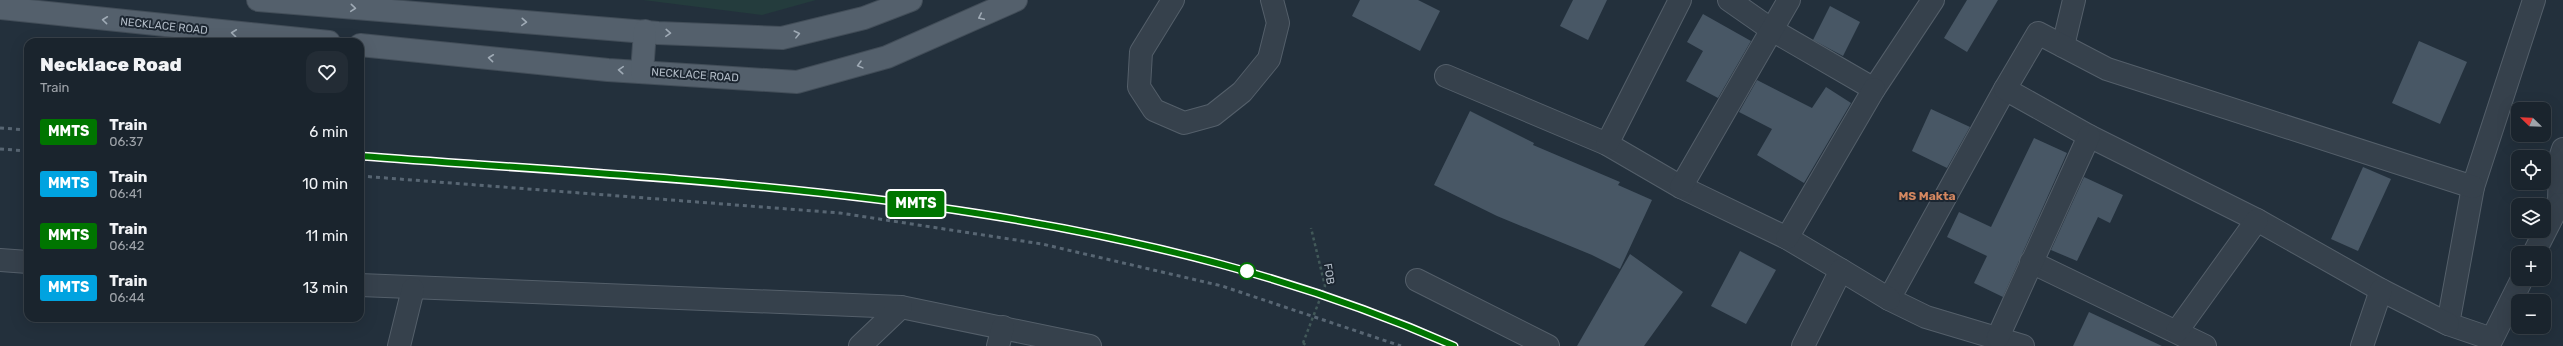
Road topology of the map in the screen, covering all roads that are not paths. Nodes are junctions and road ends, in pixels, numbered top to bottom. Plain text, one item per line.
1 (258, 0) edge
2 (911, 0) edge
3 (1016, 0) edge
4 (1173, 0) edge
5 (1272, 0) edge
6 (1680, 0) edge
7 (1729, 0) edge
8 (1789, 0) edge
9 (1933, 0) edge
10 (2074, 0) edge
11 (2534, 0) edge
12 (0, 8) edge
13 (1772, 30) junction
14 (645, 31) junction
15 (290, 38) edge
16 (364, 45) edge
17 (2063, 46) junction
18 (642, 72) junction
19 (1446, 76) dead end
20 (1874, 89) junction
21 (2005, 89) junction
22 (2089, 136) junction
23 (1607, 144) junction
24 (2563, 149) edge
25 (1681, 187) junction
26 (2473, 187) junction
27 (2561, 205) edge
28 (2257, 220) junction
29 (1787, 238) junction
30 (2538, 246) edge
31 (0, 260) edge
32 (24, 262) edge
33 (2031, 262) junction
34 (1841, 270) junction
35 (1417, 280) dead end
36 (364, 285) edge
37 (2518, 286) edge
38 (413, 289) junction
39 (2381, 290) junction
40 (1889, 299) junction
41 (901, 307) junction
42 (2448, 324) junction
43 (2177, 331) junction
44 (1001, 336) edge
45 (1998, 337) junction
46 (399, 346) edge
47 (860, 346) edge
48 (1090, 346) edge
49 (1548, 346) edge
50 (1804, 346) edge
51 (2023, 346) edge
52 (2205, 346) edge
53 (2362, 346) edge

1 -> 14 main road
14 -> 2 main road
3 -> 18 main road, NECKLACE ROAD
4 - 5 street
6 - 23 street
7 - 13 street
8 - 13 street
9 - 20 street
10 - 17 street
11 - 26 street
15 -> 12 main road, NECKLACE ROAD
13 - 20 street
13 - 25 street
14 - 18 main road
18 -> 16 main road, NECKLACE ROAD
17 - 21 street
17 - 26 street
19 - 23 street
20 - 29 street
21 - 22 street
21 - 40 street
22 - 28 street
22 - 33 street
23 - 25 street
24 - 27 street
25 - 29 street
26 - 42 street
27 - 30 street
28 - 39 street
28 - 43 street
29 - 34 street
31 - 32 street
33 - 43 street
33 - 45 street
34 - 40 street
34 - 50 street
35 - 49 street
36 - 38 street
37 - 42 street
38 - 41 street
38 - 46 street
39 - 42 street
39 - 53 street
40 - 45 street
41 - 44 street
41 - 47 street
43 - 52 street
44 - 48 street
45 - 51 street

